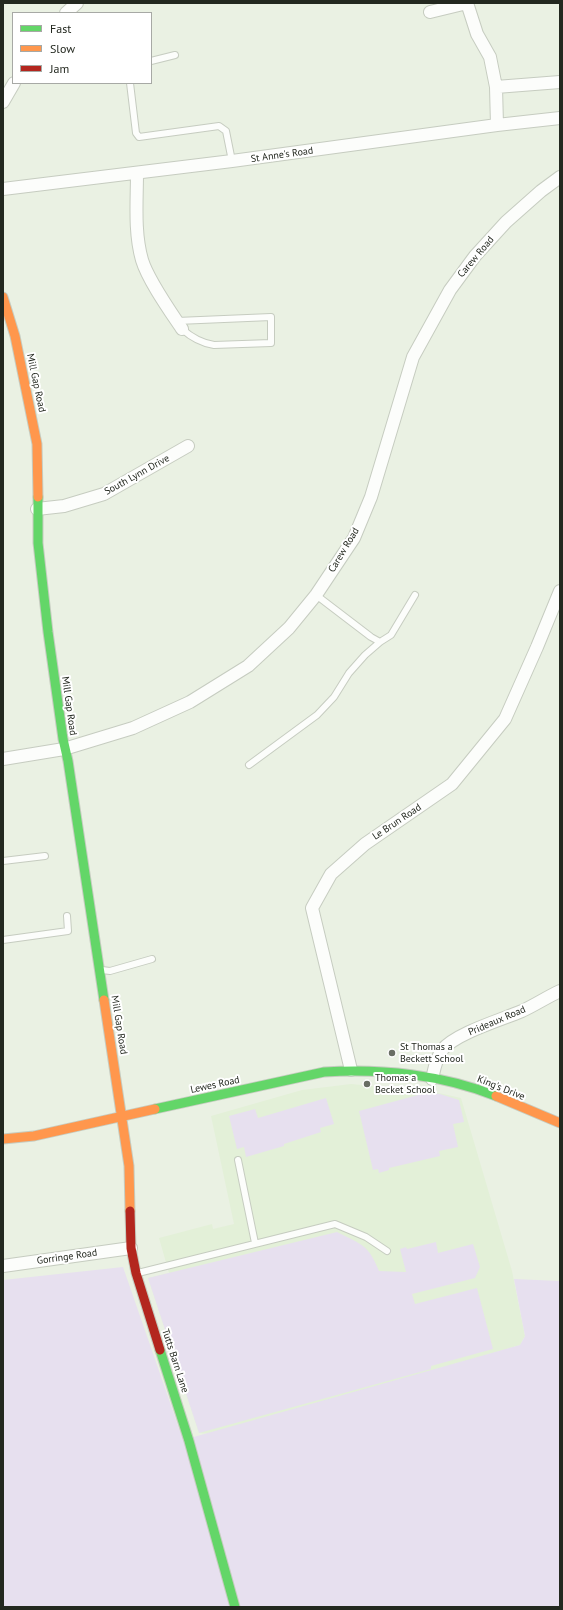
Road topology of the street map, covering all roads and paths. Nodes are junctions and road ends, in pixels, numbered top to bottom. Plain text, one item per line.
1 (77, 3) edge
2 (67, 12) edge
3 (430, 12) dead end
4 (175, 55) dead end
5 (152, 61) edge
6 (560, 82) edge
7 (13, 84) edge
8 (130, 84) edge
9 (496, 87) junction
10 (3, 102) edge
11 (560, 118) edge
12 (497, 125) junction
13 (232, 161) junction
14 (137, 173) junction
15 (560, 177) edge
16 (3, 189) edge
17 (3, 297) edge
18 (179, 325) junction
19 (188, 446) dead end
20 (37, 509) junction
21 (560, 591) edge
22 (316, 595) junction
23 (415, 595) dead end
24 (380, 642) junction
25 (64, 749) junction
26 (3, 759) edge
27 (249, 765) dead end
28 (45, 856) dead end
29 (3, 861) edge
30 (68, 916) dead end
31 (3, 940) edge
32 (152, 959) dead end
33 (99, 970) junction
34 (560, 991) edge
35 (351, 1070) junction
36 (432, 1079) junction
37 (123, 1117) junction
38 (560, 1123) edge
39 (3, 1139) edge
40 (238, 1160) dead end
41 (255, 1243) junction
42 (131, 1248) junction
43 (387, 1251) dead end
44 (3, 1266) edge
45 (136, 1273) junction
46 (235, 1607) edge

1 - 2 street
3 - 9 street
4 - 5 lane
6 - 9 street
7 - 10 street
8 - 13 lane
9 - 12 street
11 - 12 street, St Anne's Road
12 - 13 street, St Anne's Road
13 - 14 street, St Anne's Road
14 - 16 street, St Anne's Road
14 - 18 street
15 - 22 street, Carew Road
17 - 20 street, Mill Gap Road
18 - 18 lane
19 - 20 street, South Lynn Drive
20 - 25 street, Mill Gap Road
21 - 35 street, Le Brun Road
22 - 24 lane
22 - 25 street, Carew Road
23 - 24 lane
24 - 27 lane
25 - 26 street, Carew Road
25 - 33 street, Mill Gap Road
28 - 29 lane
30 - 31 lane
32 - 33 lane
33 - 37 street, Mill Gap Road
34 - 36 street, Prideaux Road
35 - 36 street, Lewes Road
35 - 37 street, Lewes Road
36 - 38 street, King's Drive
37 - 39 street, Lewes Road
37 - 42 street, Tutts Barn Lane
40 - 41 lane
41 - 43 lane
41 - 45 lane
42 - 44 street, Gorringe Road
42 - 45 street, Tutts Barn Lane
45 - 46 street, Tutts Barn Lane

